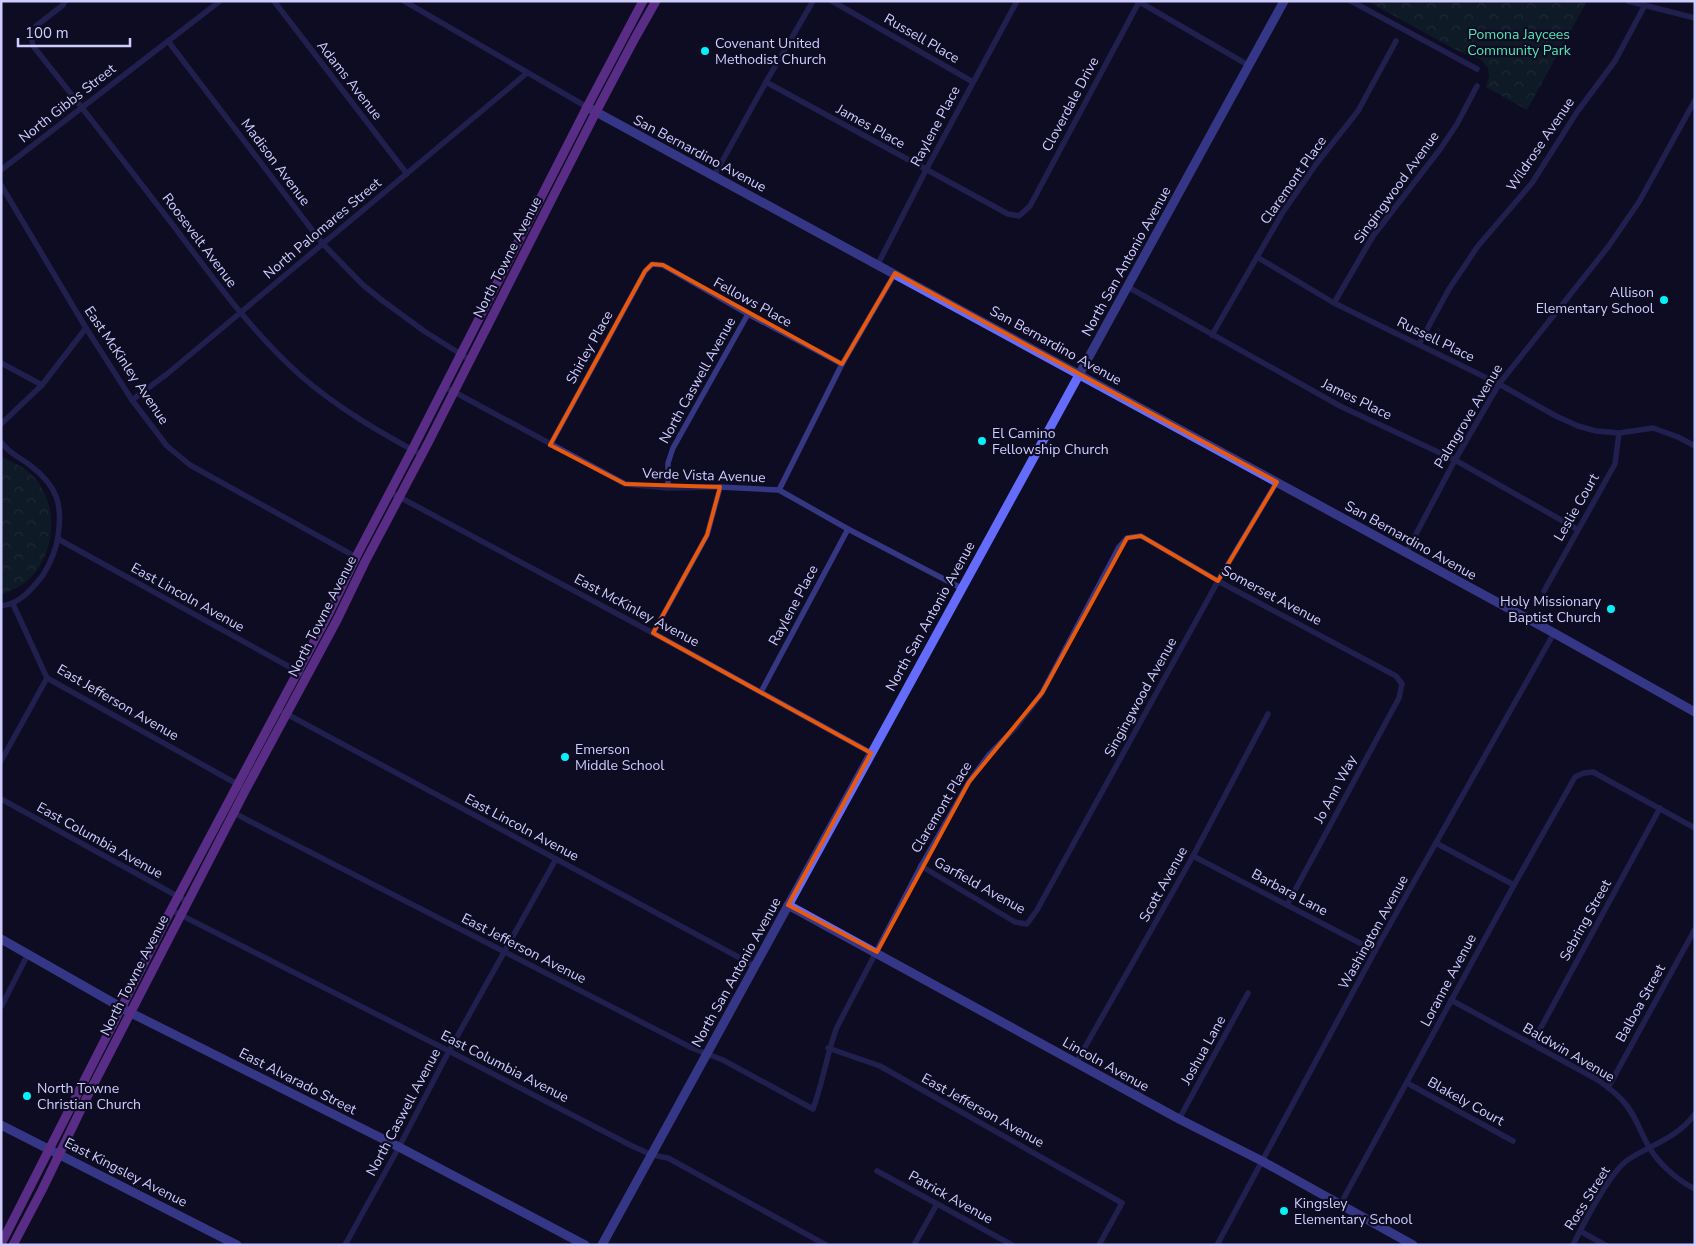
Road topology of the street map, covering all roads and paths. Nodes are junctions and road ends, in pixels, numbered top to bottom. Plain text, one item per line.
1 (65, 1) edge
2 (220, 1) edge
3 (274, 1) edge
4 (404, 1) edge
5 (643, 1) edge
6 (656, 1) edge
7 (813, 1) edge
8 (832, 1) edge
9 (1017, 1) edge
10 (1139, 1) edge
11 (1284, 1) edge
12 (1351, 1) edge
13 (1628, 1) edge
14 (1646, 5) junction
15 (1695, 18) edge
16 (168, 41) junction
17 (1396, 41) dead end
18 (1248, 65) junction
19 (1477, 69) dead end
20 (528, 74) junction
21 (766, 82) junction
22 (974, 82) junction
23 (1477, 86) dead end
24 (1695, 100) edge
25 (82, 107) junction
26 (587, 107) junction
27 (596, 112) junction
28 (1, 170) edge
29 (926, 170) junction
30 (407, 174) junction
31 (714, 176) junction
32 (1, 185) edge
33 (9, 199) junction
34 (1, 203) edge
35 (1019, 216) joint
36 (322, 244) junction
37 (1257, 257) junction
38 (652, 264) joint
39 (878, 264) junction
40 (895, 273) junction
41 (1128, 287) junction
42 (1334, 303) junction
43 (239, 313) junction
44 (748, 314) junction
45 (86, 328) junction
46 (1212, 335) junction
47 (1419, 344) junction
48 (461, 354) junction
49 (470, 360) junction
50 (1, 363) edge
51 (842, 364) junction
52 (1079, 374) junction
53 (1499, 384) junction
54 (42, 385) junction
55 (445, 386) junction
56 (454, 391) junction
57 (132, 400) junction
58 (1, 424) edge
59 (1619, 433) junction
60 (1, 442) edge
61 (550, 445) junction
62 (1695, 446) edge
63 (412, 450) junction
64 (422, 455) junction
65 (1455, 460) junction
66 (1277, 482) junction
67 (720, 487) junction
68 (668, 488) junction
69 (779, 490) junction
70 (390, 492) junction
71 (399, 496) junction
72 (848, 529) junction
73 (1577, 530) junction
74 (58, 538) junction
75 (1127, 538) joint
76 (1406, 553) junction
77 (356, 557) junction
78 (1218, 581) junction
79 (961, 588) junction
80 (1544, 591) dead end
81 (13, 604) junction
82 (1, 606) edge
83 (653, 633) junction
84 (1554, 633) junction
85 (298, 672) junction
86 (306, 676) junction
87 (47, 678) junction
88 (1402, 684) joint
89 (761, 692) junction
90 (277, 709) junction
91 (1695, 712) edge
92 (286, 714) junction
93 (1268, 714) dead end
94 (871, 753) junction
95 (1, 761) edge
96 (242, 787) junction
97 (1, 799) edge
98 (225, 807) junction
99 (1660, 808) junction
100 (234, 813) junction
101 (1695, 828) edge
102 (1436, 843) junction
103 (1194, 856) junction
104 (556, 859) junction
105 (921, 866) junction
106 (1514, 885) junction
107 (178, 897) junction
108 (188, 902) junction
109 (788, 905) junction
110 (1287, 905) junction
111 (171, 910) junction
112 (181, 915) junction
113 (1027, 924) joint
114 (1695, 929) edge
115 (1, 939) edge
116 (1375, 951) junction
117 (504, 952) junction
118 (877, 952) junction
119 (28, 954) junction
120 (755, 966) junction
121 (1248, 993) dead end
122 (1451, 1000) junction
123 (1, 1007) edge
124 (122, 1008) junction
125 (131, 1013) junction
126 (1532, 1044) junction
127 (828, 1048) junction
128 (449, 1051) junction
129 (708, 1053) junction
130 (1076, 1063) junction
131 (1407, 1083) junction
132 (1608, 1088) junction
133 (813, 1109) joint
134 (1695, 1114) edge
135 (1179, 1119) junction
136 (1, 1125) edge
137 (1513, 1141) dead end
138 (399, 1147) junction
139 (1649, 1148) junction
140 (50, 1149) junction
141 (59, 1154) junction
142 (652, 1155) junction
143 (1262, 1161) junction
144 (878, 1171) dead end
145 (1695, 1189) edge
146 (937, 1204) junction
147 (1340, 1205) junction
148 (1580, 1231) junction
149 (1, 1244) edge
150 (13, 1245) edge
151 (237, 1245) edge
152 (345, 1245) edge
153 (585, 1245) edge
154 (602, 1245) edge
155 (826, 1245) edge
156 (914, 1245) edge
157 (1012, 1245) edge
158 (1099, 1245) edge
159 (1217, 1245) edge
160 (1413, 1245) edge
161 (1573, 1245) edge
162 (1605, 1245) edge

1 - 25 street, Roosevelt Avenue
2 - 16 street, North Gibbs Street
3 - 30 street, Adams Avenue
4 - 20 street, San Bernardino Avenue
5 - 26 main road, North Towne Avenue
6 - 27 main road, North Towne Avenue
7 - 21 street
8 - 22 street, Russell Place
9 - 22 street, Raylene Place
10 - 18 street
10 - 35 street, Cloverdale Drive
11 - 18 main road, North San Antonio Avenue
12 - 19 street
13 - 14 street
14 - 15 street
14 - 47 street, Wildrose Avenue
16 - 25 street, North Gibbs Street
16 - 36 street, Madison Avenue
17 - 37 street, Claremont Place
18 - 41 main road, North San Antonio Avenue
20 - 26 street, San Bernardino Avenue
20 - 30 street, North Palomares Street
21 - 29 street, James Place
21 - 31 street
22 - 29 street, Raylene Place
23 - 42 street, Singingwood Avenue
24 - 53 street, Palmgrove Avenue
25 - 28 street, North Gibbs Street
25 - 43 street, Roosevelt Avenue
26 - 27 main road, San Bernardino Avenue
26 - 48 main road, North Towne Avenue
27 - 31 main road, San Bernardino Avenue
27 - 49 main road, North Towne Avenue
29 - 35 street, James Place
29 - 39 street, Raylene Place
30 - 36 street, North Palomares Street
31 - 39 main road, San Bernardino Avenue
32 - 33 street, East McKinley Avenue
33 - 34 street
33 - 45 street, East McKinley Avenue
36 - 43 street, North Palomares Street
36 - 48 street, Madison Avenue
37 - 42 street, Russell Place
37 - 46 street, Claremont Place
38 - 44 street, Fellows Place
38 - 61 street, Shirley Place
39 - 40 main road, San Bernardino Avenue
40 - 51 street
40 - 52 main road, San Bernardino Avenue
41 - 46 street, James Place
41 - 52 main road, North San Antonio Avenue
42 - 47 street, Russell Place
43 - 57 street, North Palomares Street
43 - 63 street, Roosevelt Avenue
44 - 51 street, Fellows Place
44 - 68 street, North Caswell Avenue
45 - 54 street
45 - 57 street, East McKinley Avenue
46 - 65 street, James Place
47 - 53 street, Russell Place
48 - 49 street, Madison Avenue
48 - 55 main road, North Towne Avenue
49 - 56 main road, North Towne Avenue
50 - 54 street
51 - 69 street
52 - 66 main road, San Bernardino Avenue
52 - 79 main road, North San Antonio Avenue
53 - 59 street, Russell Place
53 - 65 street, Palmgrove Avenue
54 - 58 street
55 - 56 street, Verde Vista Avenue
55 - 63 main road, North Towne Avenue
56 - 61 street, Verde Vista Avenue
56 - 64 main road, North Towne Avenue
57 - 77 street, East McKinley Avenue
59 - 62 street, Russell Place
59 - 73 street, Leslie Court
60 - 74 street
61 - 68 street, Verde Vista Avenue
63 - 64 street, Roosevelt Avenue
63 - 70 main road, North Towne Avenue
64 - 71 main road, North Towne Avenue
65 - 73 street, James Place
65 - 76 street, Palmgrove Avenue
66 - 76 main road, San Bernardino Avenue
66 - 78 street, Singingwood Avenue
67 - 68 street, Verde Vista Avenue
67 - 69 street, Verde Vista Avenue
67 - 83 street
69 - 72 street, Verde Vista Avenue
70 - 71 street, East McKinley Avenue
70 - 77 main road, North Towne Avenue
71 - 83 street, East McKinley Avenue
71 - 86 main road, North Towne Avenue
72 - 79 street, Verde Vista Avenue
72 - 89 street, Raylene Place
73 - 80 street, Leslie Court
74 - 81 street
74 - 85 street, East Lincoln Avenue
75 - 78 street, Somerset Avenue
75 - 105 street, Claremont Place
76 - 84 main road, San Bernardino Avenue
77 - 85 main road, North Towne Avenue
78 - 88 street, Somerset Avenue
78 - 113 street, Singingwood Avenue
79 - 94 main road, North San Antonio Avenue
81 - 82 street
81 - 87 street, East Jefferson Avenue
83 - 89 street, East McKinley Avenue
84 - 91 main road, San Bernardino Avenue
84 - 102 street, Washington Avenue
85 - 86 street, East Lincoln Avenue
85 - 90 main road, North Towne Avenue
86 - 92 main road, North Towne Avenue
87 - 95 street
87 - 96 street, East Jefferson Avenue
88 - 110 street, Jo Ann Way
89 - 94 street, East McKinley Avenue
90 - 92 street, East Lincoln Avenue
90 - 96 main road, North Towne Avenue
92 - 96 main road, North Towne Avenue
92 - 104 street, East Lincoln Avenue
93 - 103 street, Scott Avenue
94 - 109 main road, North San Antonio Avenue
96 - 98 main road, North Towne Avenue
96 - 100 main road, North Towne Avenue
97 - 107 street, East Columbia Avenue
98 - 100 street, East Jefferson Avenue
98 - 107 main road, North Towne Avenue
99 - 101 street
99 - 106 street, Loranne Avenue
99 - 126 street, Sebring Street
100 - 108 main road, North Towne Avenue
100 - 117 street, East Jefferson Avenue
102 - 106 street
102 - 116 street, Washington Avenue
103 - 110 street, Barbara Lane
103 - 130 street, Scott Avenue
104 - 117 street, North Caswell Avenue
104 - 120 street, East Lincoln Avenue
105 - 113 street, Garfield Avenue
105 - 118 street, Claremont Place
106 - 122 street, Loranne Avenue
107 - 108 street, East Columbia Avenue
107 - 111 main road, North Towne Avenue
108 - 112 main road, North Towne Avenue
109 - 118 main road, Lincoln Avenue
109 - 120 main road, North San Antonio Avenue
110 - 116 street, Barbara Lane
111 - 112 street, East Columbia Avenue
111 - 124 main road, North Towne Avenue
112 - 125 main road, North Towne Avenue
112 - 128 street, East Columbia Avenue
114 - 132 street, Balboa Street
115 - 119 main road, East Alvarado Street
116 - 143 street, Washington Avenue
117 - 128 street, North Caswell Avenue
117 - 129 street, East Jefferson Avenue
118 - 127 street, Claremont Place
118 - 130 main road, Lincoln Avenue
119 - 123 street
119 - 124 main road, East Alvarado Street
120 - 129 main road, North San Antonio Avenue
121 - 135 street, Joshua Lane
122 - 126 street, Baldwin Avenue
122 - 131 street, Loranne Avenue
124 - 125 main road, East Alvarado Street
124 - 140 main road, North Towne Avenue
125 - 138 main road, East Alvarado Street
125 - 141 main road, North Towne Avenue
126 - 132 street, Baldwin Avenue
127 - 133 street, Claremont Place
127 - 158 street, East Jefferson Avenue
128 - 138 street, North Caswell Avenue
128 - 142 street, East Columbia Avenue
129 - 133 street, East Jefferson Avenue
129 - 142 main road, North San Antonio Avenue
130 - 135 main road, Lincoln Avenue
131 - 137 street, Blakely Court
131 - 147 street, Loranne Avenue
132 - 139 street, Baldwin Avenue
134 - 139 street, Ross Street
135 - 143 main road, Lincoln Avenue
136 - 140 main road, East Kingsley Avenue
138 - 152 street, North Caswell Avenue
138 - 153 main road, East Alvarado Street
139 - 145 street, Baldwin Avenue
139 - 148 street, Ross Street
140 - 141 main road, East Kingsley Avenue
140 - 149 main road, North Towne Avenue
141 - 150 main road, North Towne Avenue
141 - 151 main road, East Kingsley Avenue
142 - 154 main road, North San Antonio Avenue
142 - 155 street, East Columbia Avenue
143 - 147 main road, Lincoln Avenue
143 - 159 street, Washington Avenue
144 - 146 street, Patrick Avenue
146 - 156 street
146 - 157 street, Patrick Avenue
147 - 160 main road, Lincoln Avenue
148 - 161 street, Ross Street
148 - 162 street

